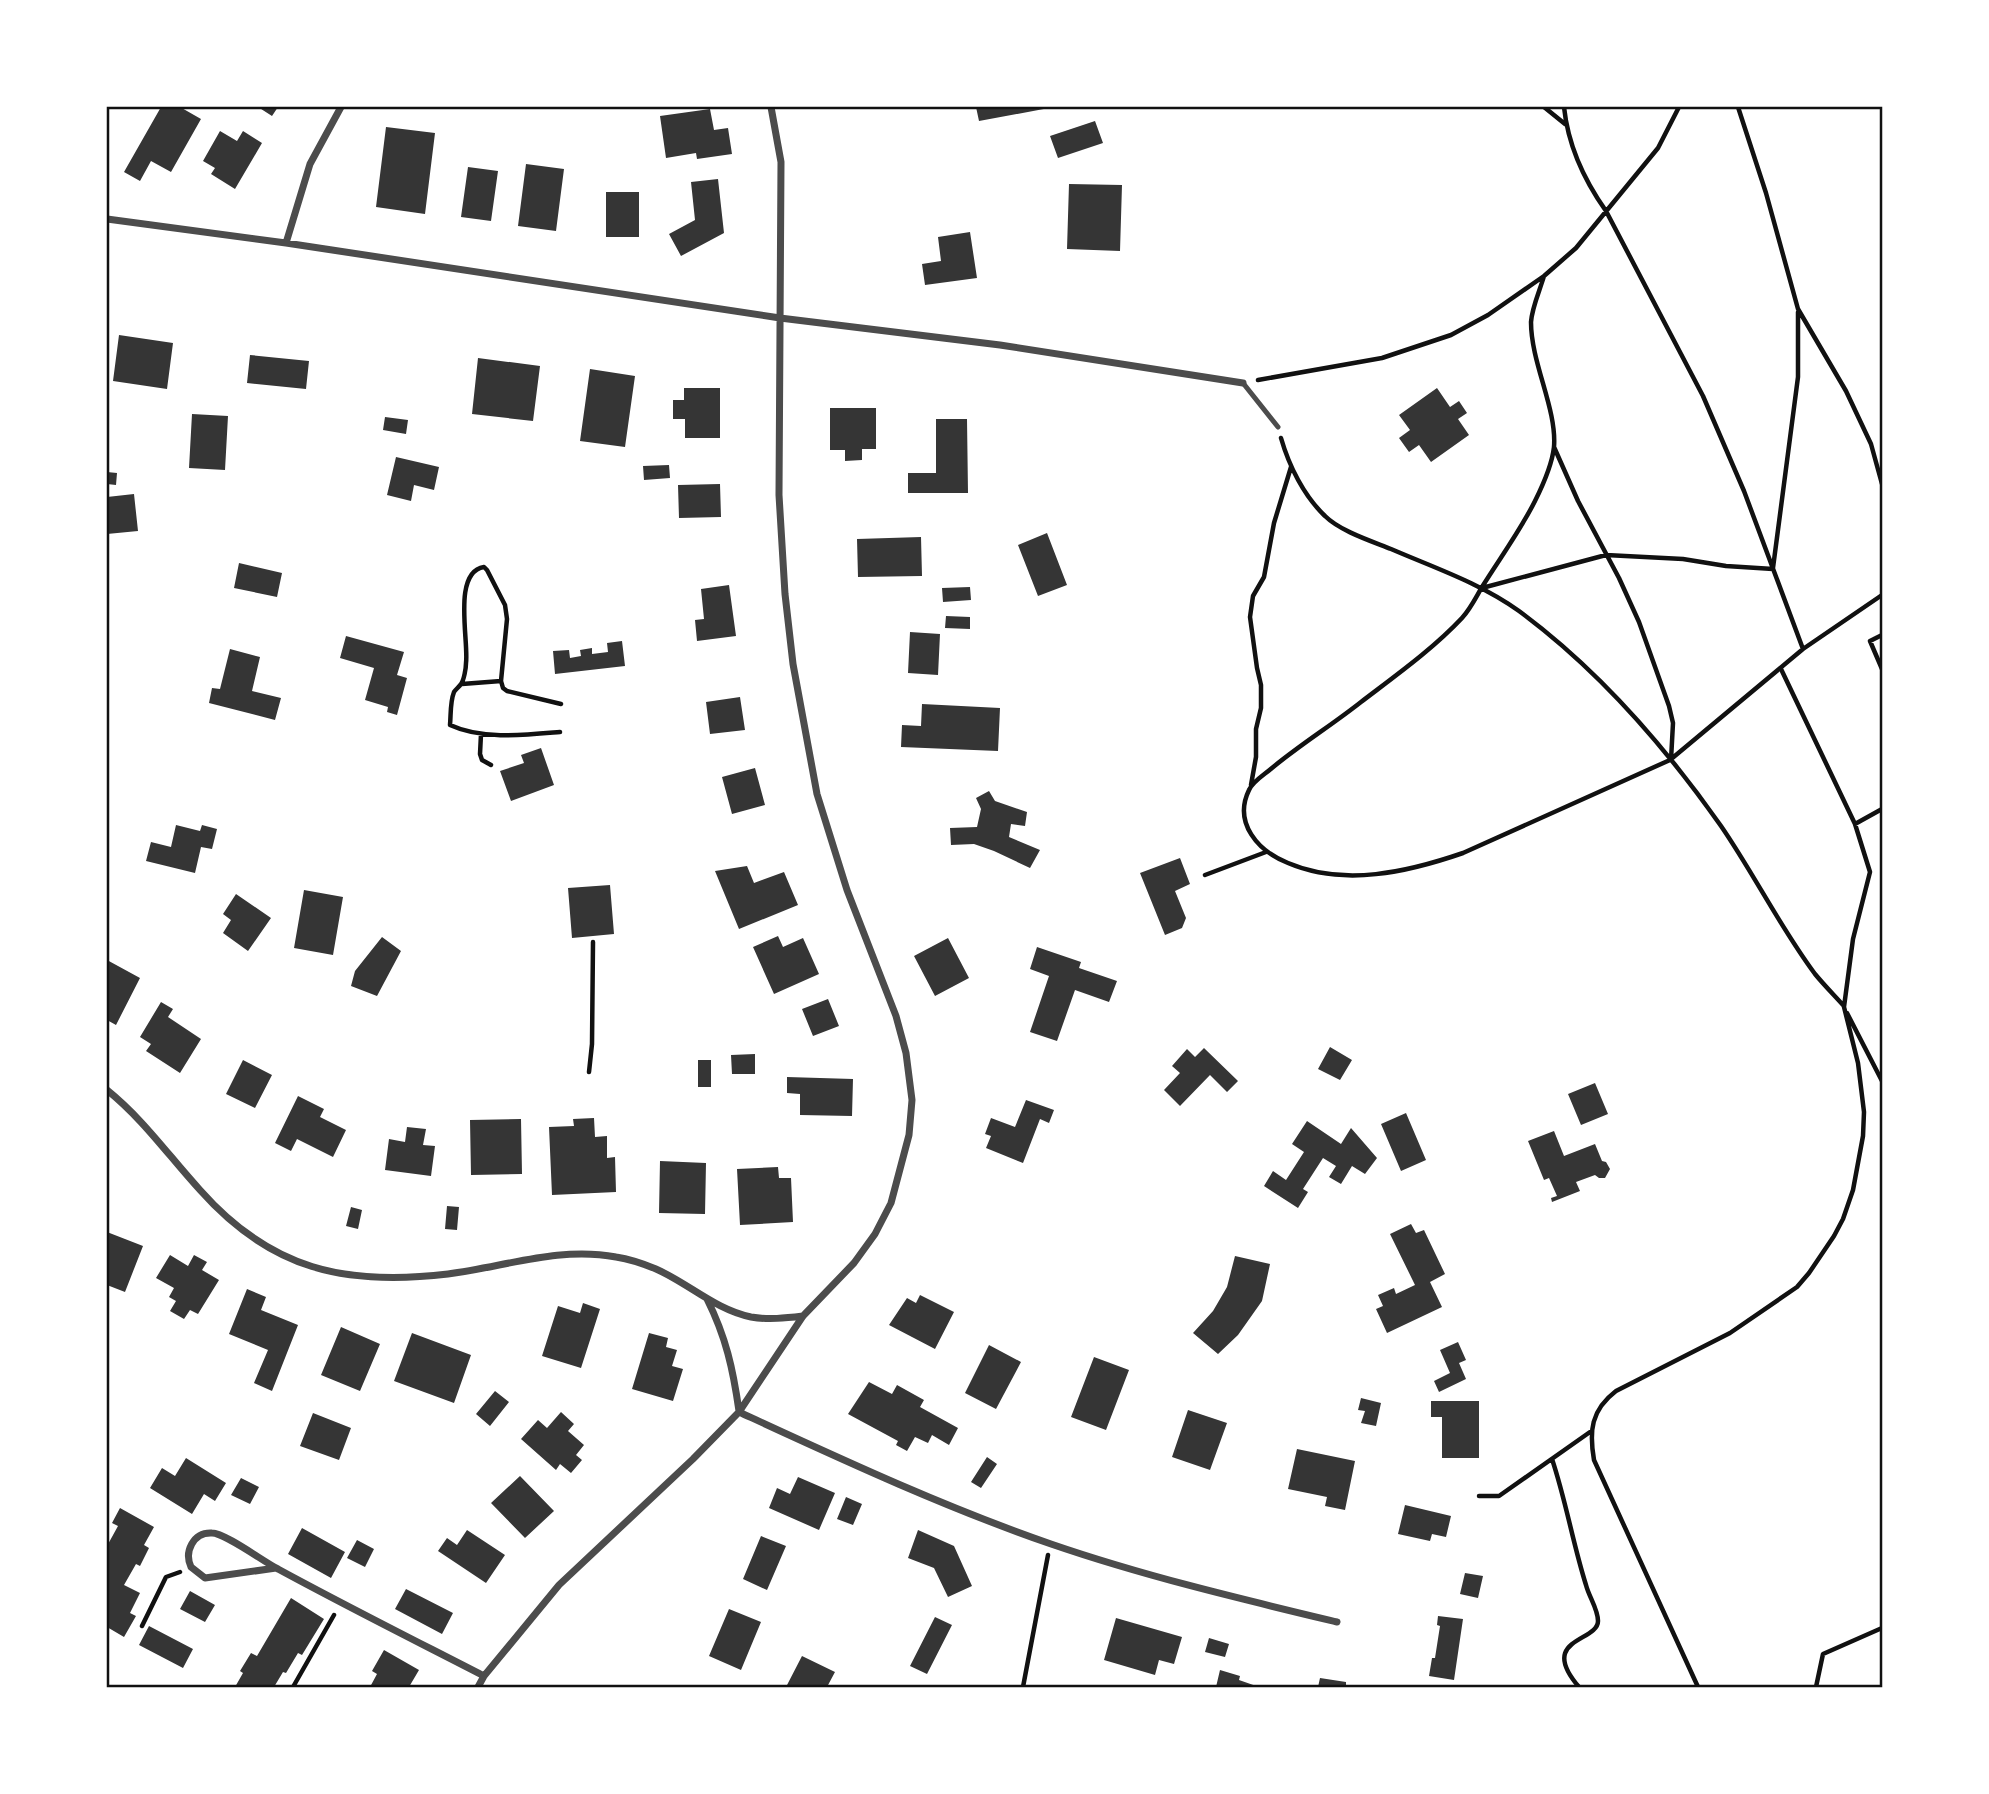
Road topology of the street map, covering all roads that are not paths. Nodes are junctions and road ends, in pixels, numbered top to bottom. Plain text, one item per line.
1 (341, 107) edge
2 (771, 107) edge
3 (107, 219) edge
4 (286, 243) junction
5 (780, 318) junction
6 (1243, 383) joint
7 (1278, 427) road end
8 (107, 1090) edge
9 (707, 1297) junction
10 (803, 1317) junction
11 (739, 1412) junction
12 (276, 1568) junction
13 (1337, 1622) dead end
14 (484, 1676) junction
15 (478, 1687) edge

1 - 4 street
2 - 5 street
3 - 4 street
4 - 5 street
5 - 6 street
5 - 10 street
6 - 7 lane
8 - 9 street
9 - 10 street
9 - 11 street
10 - 11 street
11 - 13 street
11 - 14 street
12 - 12 street
12 - 14 street
14 - 15 street

